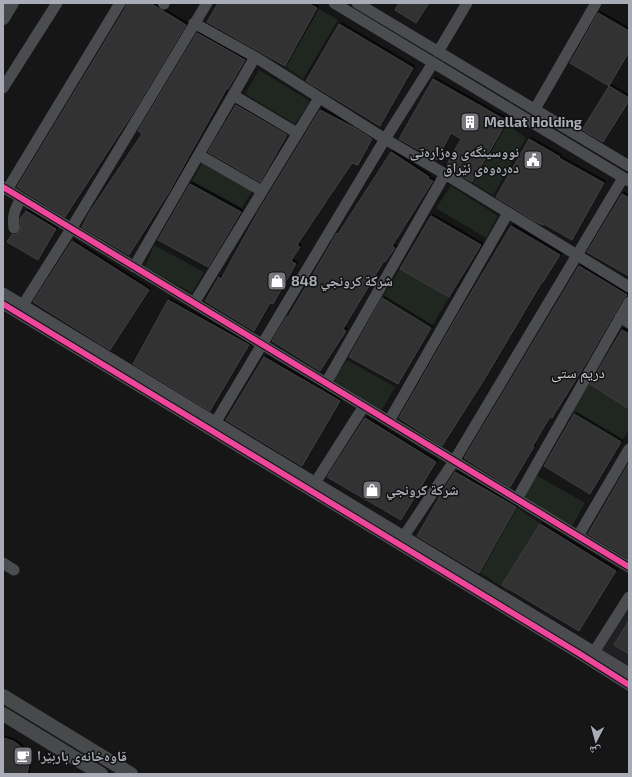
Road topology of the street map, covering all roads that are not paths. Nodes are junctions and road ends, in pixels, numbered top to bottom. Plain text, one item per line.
1 (12, 3) edge
2 (57, 3) edge
3 (120, 3) edge
4 (206, 3) edge
5 (334, 3) edge
6 (357, 3) edge
7 (467, 3) edge
8 (596, 3) edge
9 (3, 18) edge
10 (194, 23) junction
11 (422, 42) junction
12 (416, 52) junction
13 (438, 52) junction
14 (255, 57) junction
15 (433, 63) junction
16 (465, 68) junction
17 (459, 78) junction
18 (3, 88) edge
19 (233, 95) junction
20 (319, 98) junction
21 (535, 109) junction
22 (297, 133) junction
23 (385, 140) junction
24 (199, 155) junction
25 (614, 157) junction
26 (629, 166) edge
27 (607, 168) junction
28 (445, 174) junction
29 (626, 180) edge
30 (5, 189) edge
31 (262, 191) junction
32 (21, 198) junction
33 (508, 213) junction
34 (14, 228) dead end
35 (71, 229) junction
36 (578, 256) junction
37 (134, 267) junction
38 (629, 287) edge
39 (3, 293) edge
40 (629, 302) edge
41 (194, 303) junction
42 (3, 304) edge
43 (23, 305) junction
44 (625, 320) edge
45 (263, 345) junction
46 (326, 383) junction
47 (364, 406) junction
48 (388, 421) junction
49 (213, 427) junction
50 (629, 449) edge
51 (454, 461) junction
52 (315, 483) junction
53 (517, 499) junction
54 (578, 536) junction
55 (401, 541) junction
56 (3, 563) edge
57 (629, 567) edge
58 (14, 570) dead end
59 (629, 597) edge
60 (504, 603) junction
61 (594, 652) junction
62 (629, 673) edge
63 (629, 686) edge
64 (3, 696) edge
65 (3, 714) edge
66 (128, 773) edge
67 (101, 774) edge

1 - 9 main road
2 - 18 street
3 - 30 street
4 - 10 street
5 - 12 street
6 - 11 street
7 - 13 street
8 - 21 street
10 - 14 street
10 - 35 street
11 - 12 street
11 - 13 street
12 - 15 street
13 - 16 street
14 - 19 street
14 - 20 street
15 - 17 street
15 - 23 street
16 - 17 street
16 - 21 street
17 - 27 street
19 - 22 street
19 - 24 street
20 - 22 street
20 - 23 street
21 - 25 street
22 - 31 street
23 - 28 street
23 - 45 street
24 - 31 street
24 - 37 street
25 - 26 street
25 - 27 street
27 - 29 street
28 - 33 street
28 - 46 street
29 - 36 street
30 - 32 street
31 - 41 street
32 - 34 street
32 - 35 street
33 - 36 street
33 - 48 street
35 - 37 street
35 - 43 street
36 - 38 street
36 - 51 street
37 - 41 street
39 - 43 street
40 - 44 street
41 - 45 street
42 - 49 street
43 - 49 street
44 - 53 street
45 - 46 street
45 - 49 street
46 - 47 street
47 - 48 street
47 - 52 street
48 - 51 street
49 - 52 street
49 - 55 street
50 - 54 street
51 - 53 street
51 - 55 street
52 - 55 street
53 - 54 street
54 - 57 street
55 - 60 street
56 - 58 street
59 - 61 street
60 - 61 street
60 - 63 street
61 - 62 street
64 - 66 main road
65 - 67 main road

